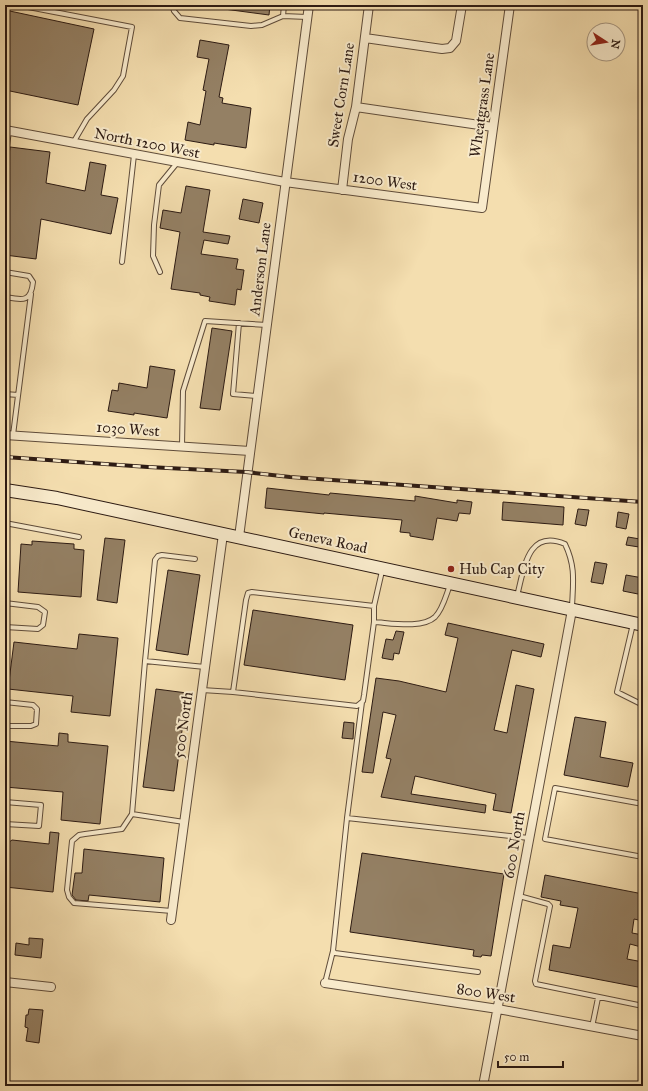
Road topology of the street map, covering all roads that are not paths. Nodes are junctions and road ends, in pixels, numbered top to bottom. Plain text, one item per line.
1 (18, 5) edge
2 (172, 5) edge
3 (284, 5) edge
4 (309, 5) edge
5 (369, 5) edge
6 (462, 5) edge
7 (510, 5) edge
8 (283, 16) junction
9 (308, 17) junction
10 (365, 38) junction
11 (356, 107) junction
12 (494, 127) junction
13 (7, 130) edge
14 (73, 143) junction
15 (134, 155) junction
16 (5, 157) edge
17 (177, 163) junction
18 (285, 182) junction
19 (342, 190) junction
20 (482, 208) joint
21 (122, 262) dead end
22 (5, 272) edge
23 (160, 272) dead end
24 (31, 294) junction
25 (5, 297) edge
26 (239, 323) junction
27 (267, 325) junction
28 (5, 394) edge
29 (18, 395) junction
30 (257, 396) junction
31 (9, 435) edge
32 (182, 446) junction
33 (250, 451) junction
34 (5, 490) edge
35 (5, 523) edge
36 (223, 534) junction
37 (79, 537) dead end
38 (238, 537) junction
39 (195, 559) dead end
40 (383, 568) junction
41 (451, 583) junction
42 (517, 598) junction
43 (5, 603) edge
44 (374, 606) junction
45 (572, 610) junction
46 (374, 622) junction
47 (638, 624) edge
48 (5, 627) edge
49 (145, 661) junction
50 (205, 667) junction
51 (202, 690) junction
52 (233, 692) junction
53 (362, 701) junction
54 (5, 702) edge
55 (643, 705) edge
56 (5, 726) edge
57 (5, 802) edge
58 (643, 804) edge
59 (132, 814) junction
60 (347, 818) junction
61 (184, 822) junction
62 (5, 824) edge
63 (529, 838) junction
64 (643, 857) edge
65 (519, 896) junction
66 (172, 911) junction
67 (171, 920) dead end
68 (333, 951) junction
69 (478, 972) dead end
70 (5, 982) edge
71 (325, 983) joint
72 (51, 988) dead end
73 (598, 998) junction
74 (643, 1006) edge
75 (498, 1009) junction
76 (592, 1027) junction
77 (643, 1036) edge
78 (483, 1086) edge

1 - 14 lane
2 - 8 lane
3 - 8 lane
4 - 9 street, Anderson Lane
5 - 10 street, Sweet Corn Lane
6 - 10 street
7 - 12 street, Wheatgrass Lane
8 - 9 lane
9 - 18 street, Anderson Lane
10 - 11 street, Sweet Corn Lane
11 - 12 street
11 - 19 street, Sweet Corn Lane
12 - 20 street, Wheatgrass Lane
13 - 14 street, North 1200 West
13 - 16 lane
14 - 15 street, North 1200 West
15 - 17 street, North 1200 West
15 - 21 lane
17 - 18 street, North 1200 West
17 - 23 lane
18 - 19 street, 1200 West
18 - 27 street, Anderson Lane
19 - 20 street, 1200 West
22 - 24 lane
24 - 25 lane
24 - 29 lane
26 - 27 lane
26 - 30 lane
26 - 32 lane
27 - 30 street, Anderson Lane
28 - 29 lane
29 - 31 lane
30 - 33 street, Anderson Lane
31 - 32 street, 1030 West
32 - 33 street, 1030 West
33 - 38 street, Anderson Lane
34 - 36 main road, Geneva Road
35 - 37 lane
36 - 38 main road, Geneva Road
36 - 50 street, 500 North
38 - 40 main road, Geneva Road
39 - 49 lane
40 - 41 main road, Geneva Road
40 - 44 lane
41 - 42 main road, Geneva Road
41 - 46 lane
42 - 45 main road, Geneva Road
42 - 45 lane
43 - 48 lane
44 - 46 lane
44 - 52 lane
45 - 47 main road, Geneva Road
45 - 63 street, 600 North
46 - 53 lane
47 - 55 lane
49 - 50 lane
49 - 59 lane
50 - 51 street, 500 North
51 - 52 lane
51 - 61 street, 500 North
52 - 53 lane
53 - 60 lane
54 - 56 lane
57 - 62 lane
58 - 64 lane
59 - 61 lane
59 - 66 lane
60 - 63 lane
60 - 68 lane
61 - 66 street, 500 North
63 - 65 street, 600 North
65 - 73 lane
65 - 75 street, 600 North
66 - 67 street, 500 North
68 - 69 lane
68 - 71 lane
70 - 72 street
71 - 75 street, 800 West
73 - 74 lane
73 - 76 lane
75 - 76 street, 800 West
75 - 78 street, 600 North
76 - 77 street, 800 West

